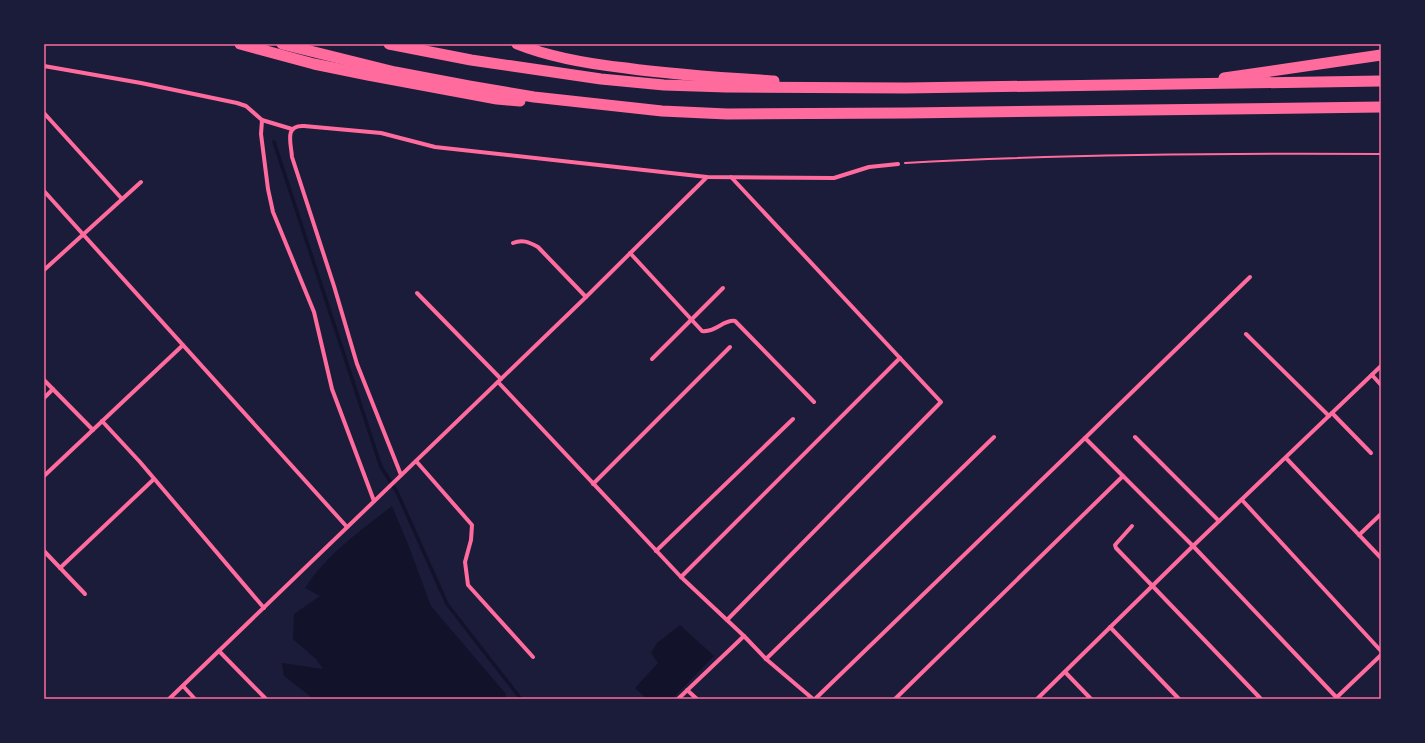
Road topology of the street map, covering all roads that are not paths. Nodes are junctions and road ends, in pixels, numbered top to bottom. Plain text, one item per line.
1 (240, 44) edge
2 (282, 44) edge
3 (389, 44) edge
4 (517, 44) edge
5 (1381, 55) edge
6 (44, 66) edge
7 (1381, 81) edge
8 (1174, 85) junction
9 (906, 88) junction
10 (598, 104) junction
11 (1381, 107) edge
12 (44, 113) edge
13 (262, 120) junction
14 (292, 129) junction
15 (898, 164) road end
16 (707, 177) junction
17 (731, 177) junction
18 (141, 182) dead end
19 (44, 191) edge
20 (122, 199) junction
21 (82, 235) junction
22 (512, 243) dead end
23 (630, 253) junction
24 (44, 270) edge
25 (1250, 277) dead end
26 (723, 288) dead end
27 (417, 293) dead end
28 (586, 297) junction
29 (690, 320) junction
30 (1246, 334) dead end
31 (182, 345) junction
32 (730, 346) dead end
33 (900, 358) junction
34 (652, 359) dead end
35 (1381, 366) edge
36 (1372, 375) junction
37 (44, 380) edge
38 (500, 380) junction
39 (1381, 385) edge
40 (53, 390) junction
41 (44, 398) edge
42 (814, 402) dead end
43 (1331, 415) junction
44 (793, 419) dead end
45 (102, 421) junction
46 (93, 430) junction
47 (994, 437) dead end
48 (1135, 437) dead end
49 (1085, 438) junction
50 (1371, 453) dead end
51 (1286, 458) junction
52 (416, 461) junction
53 (401, 475) junction
54 (44, 476) edge
55 (1123, 476) junction
56 (154, 479) junction
57 (593, 484) junction
58 (1242, 500) junction
59 (374, 501) junction
60 (1381, 514) edge
61 (1219, 521) junction
62 (1132, 526) dead end
63 (347, 527) junction
64 (1359, 535) junction
65 (1193, 546) junction
66 (44, 551) edge
67 (656, 551) junction
68 (1381, 558) edge
69 (60, 568) junction
70 (680, 577) junction
71 (1152, 586) junction
72 (85, 594) dead end
73 (264, 608) junction
74 (727, 620) junction
75 (1110, 628) junction
76 (744, 636) junction
77 (219, 651) junction
78 (1381, 651) edge
79 (1381, 655) edge
80 (533, 657) dead end
81 (766, 659) junction
82 (1065, 672) junction
83 (183, 686) junction
84 (687, 690) junction
85 (1337, 698) edge
86 (169, 699) edge
87 (195, 699) edge
88 (266, 699) edge
89 (678, 699) edge
90 (697, 699) edge
91 (814, 699) edge
92 (895, 699) edge
93 (1037, 699) edge
94 (1091, 699) edge
95 (1179, 699) edge
96 (1261, 699) edge

1 - 10 highway
2 - 10 highway
3 - 9 highway
4 - 9 highway
5 - 8 highway
6 - 13 street
7 - 8 highway
8 - 9 highway
10 - 11 highway
12 - 20 street
13 - 14 street
13 - 59 street
14 - 16 street
14 - 53 street
15 - 17 street
16 - 17 street
16 - 23 street
17 - 33 street
18 - 20 street
19 - 21 street
20 - 21 street
21 - 24 street
21 - 31 street
22 - 28 street
23 - 28 street
23 - 29 street
25 - 49 street
26 - 29 street
27 - 38 street
28 - 38 street
29 - 34 street
29 - 42 street
30 - 43 street
31 - 45 street
31 - 63 street
32 - 57 street
33 - 70 street
33 - 74 street
35 - 36 street
36 - 39 street
36 - 43 street
37 - 40 street
38 - 52 street
38 - 57 street
40 - 41 street
40 - 46 street
43 - 50 street
43 - 51 street
44 - 67 street
45 - 46 street
45 - 56 street
46 - 54 street
47 - 81 street
48 - 61 street
49 - 55 street
49 - 91 street
51 - 58 street
51 - 64 street
52 - 53 street
52 - 80 street
53 - 59 street
55 - 65 street
55 - 92 street
56 - 69 street
56 - 73 street
57 - 67 street
58 - 61 street
58 - 78 street
59 - 63 street
60 - 64 street
61 - 65 street
62 - 71 street
63 - 73 street
64 - 68 street
65 - 71 street
65 - 85 street
66 - 69 street
67 - 70 street
69 - 72 street
70 - 74 street
71 - 75 street
71 - 96 street
73 - 77 street
74 - 76 street
75 - 82 street
75 - 95 street
76 - 81 street
76 - 84 street
77 - 83 street
77 - 88 street
79 - 85 street
81 - 91 street
82 - 93 street
82 - 94 street
83 - 86 street
83 - 87 street
84 - 89 street
84 - 90 street

